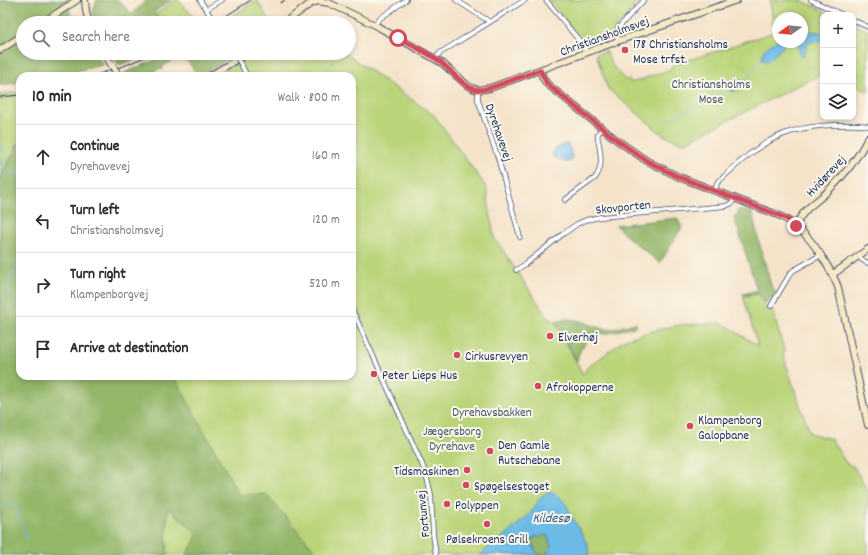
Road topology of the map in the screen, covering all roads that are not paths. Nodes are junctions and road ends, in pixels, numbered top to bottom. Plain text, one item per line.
1 (77, 0) edge
2 (85, 0) edge
3 (200, 0) edge
4 (222, 0) edge
5 (406, 0) edge
6 (456, 0) edge
7 (525, 0) edge
8 (546, 0) edge
9 (644, 0) edge
10 (737, 0) edge
11 (811, 0) edge
12 (325, 1) edge
13 (207, 9) junction
14 (837, 12) edge
15 (53, 16) edge
16 (87, 16) edge
17 (210, 16) edge
18 (294, 16) edge
19 (856, 21) edge
20 (490, 22) junction
21 (375, 25) junction
22 (868, 27) edge
23 (16, 40) edge
24 (618, 41) junction
25 (0, 50) edge
26 (587, 53) junction
27 (435, 59) junction
28 (108, 60) edge
29 (235, 60) edge
30 (238, 60) edge
31 (540, 70) junction
32 (116, 72) edge
33 (216, 72) edge
34 (245, 72) edge
35 (478, 90) junction
36 (868, 126) edge
37 (602, 128) junction
38 (868, 138) edge
39 (715, 191) junction
40 (735, 198) junction
41 (566, 200) dead end
42 (796, 226) junction
43 (520, 236) dead end
44 (868, 249) edge
45 (821, 255) junction
46 (859, 256) junction
47 (868, 263) edge
48 (516, 270) dead end
49 (832, 275) junction
50 (772, 306) dead end
51 (356, 318) edge
52 (868, 425) edge
53 (436, 555) edge

1 - 15 street
2 - 16 street
3 - 13 street
4 - 13 street
5 - 21 street
6 - 20 street
7 - 20 street
8 - 26 street
9 - 24 street
10 - 24 street, Christiansholmsvej
11 - 14 street
12 - 18 street, Dyrehavevej
12 - 21 street, Dyrehavevej
13 - 17 street, bridge
19 - 22 street
20 - 27 street
21 - 27 street, Dyrehavevej
23 - 25 street
24 - 26 street, Christiansholmsvej
26 - 31 street, Christiansholmsvej
27 - 35 street, Dyrehavevej
28 - 32 street, bridge
29 - 33 street
30 - 34 street, bridge
31 - 35 street, Christiansholmsvej
31 - 37 street
35 - 43 street, Dyrehavevej
36 - 39 street
37 - 39 street
37 - 41 street
38 - 42 street, Hvidørevej
39 - 40 street
40 - 42 street
40 - 48 street, Skovporten
42 - 45 street
44 - 46 street
45 - 49 street
45 - 50 street
46 - 47 street
46 - 49 street
49 - 52 street
51 - 53 street, Fortunvej

